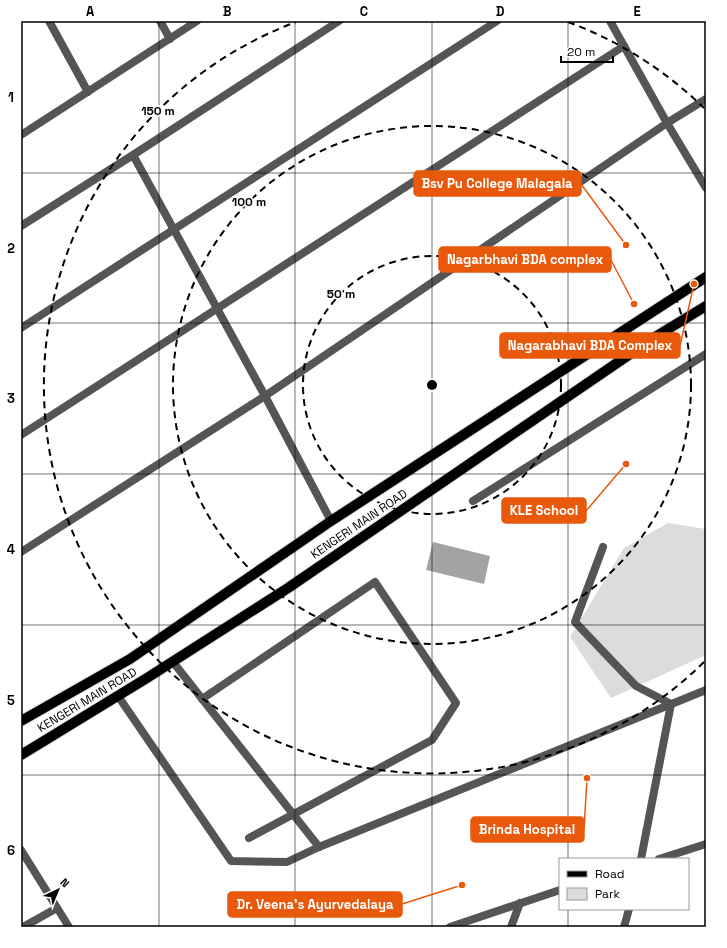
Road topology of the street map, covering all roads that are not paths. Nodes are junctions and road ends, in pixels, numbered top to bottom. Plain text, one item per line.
1 (49, 21) edge
2 (160, 21) edge
3 (197, 21) edge
4 (339, 21) edge
5 (497, 21) edge
6 (610, 21) edge
7 (170, 39) junction
8 (624, 46) junction
9 (88, 92) junction
10 (706, 99) edge
11 (667, 124) junction
12 (21, 135) edge
13 (133, 155) junction
14 (706, 188) edge
15 (21, 226) edge
16 (173, 229) junction
17 (706, 277) edge
18 (706, 306) edge
19 (217, 310) junction
20 (21, 328) edge
21 (706, 354) edge
22 (265, 396) junction
23 (21, 435) edge
24 (473, 501) dead end
25 (331, 521) junction
26 (602, 547) dead end
27 (21, 552) edge
28 (173, 662) junction
29 (706, 690) edge
30 (118, 696) junction
31 (202, 699) junction
32 (671, 704) junction
33 (21, 721) edge
34 (21, 755) edge
35 (293, 815) junction
36 (250, 838) dead end
37 (706, 844) edge
38 (319, 847) junction
39 (21, 850) edge
40 (641, 858) edge
41 (662, 858) edge
42 (559, 890) edge
43 (520, 903) junction
44 (58, 908) junction
45 (629, 910) edge
46 (23, 927) edge
47 (69, 927) edge
48 (450, 927) edge
49 (511, 927) edge
50 (624, 927) edge

1 - 9 street
2 - 7 street
3 - 7 street
4 - 13 street
5 - 16 street
6 - 8 street
7 - 9 street
8 - 11 street
8 - 19 street
9 - 12 street
10 - 11 street
11 - 14 street
11 - 22 street
13 - 15 street
13 - 16 street
16 - 19 street
16 - 20 street
17 - 25 main road, KENGERI MAIN ROAD
18 - 28 main road, KENGERI MAIN ROAD
19 - 22 street
19 - 23 street
21 - 24 street
22 - 25 street
22 - 27 street
25 - 33 main road, KENGERI MAIN ROAD
26 - 32 street
28 - 30 main road, KENGERI MAIN ROAD
28 - 31 street
29 - 32 street
30 - 34 main road, KENGERI MAIN ROAD
30 - 38 street
31 - 35 street
31 - 35 street
32 - 38 street
32 - 40 street
35 - 36 street
35 - 38 street
37 - 41 street
39 - 44 street
42 - 43 street
43 - 48 street
43 - 49 street
44 - 46 street
44 - 47 street
45 - 50 street

